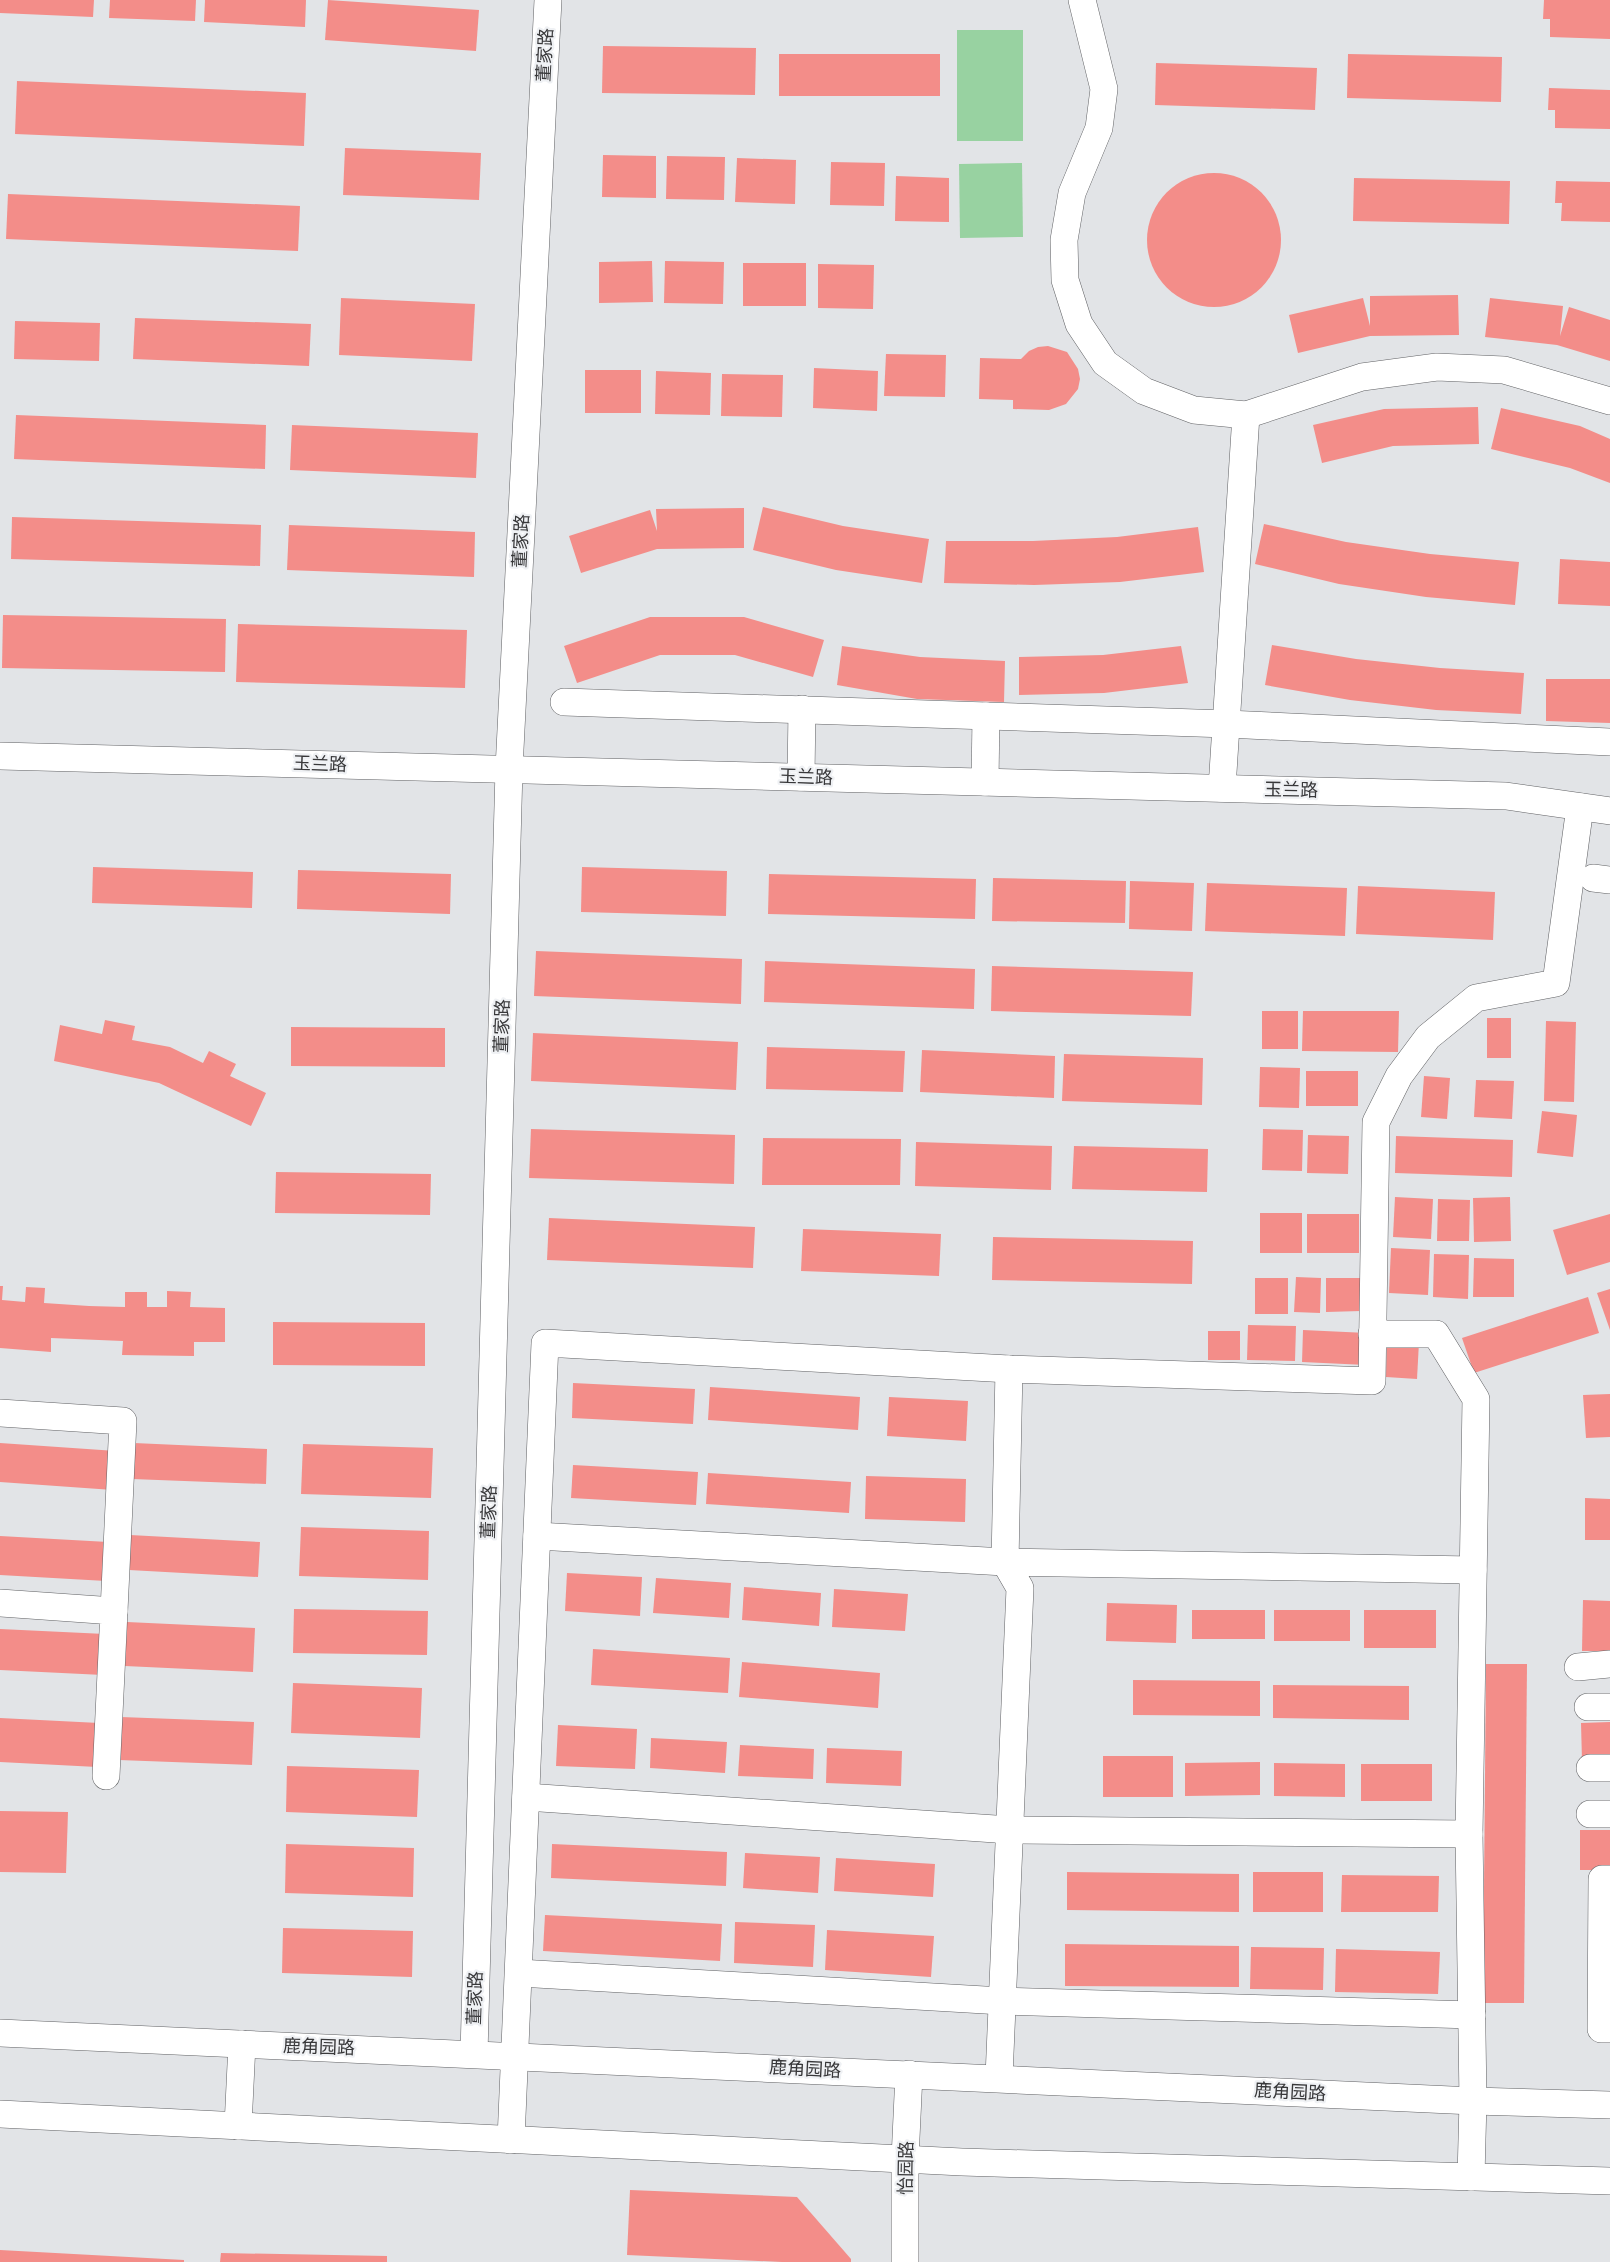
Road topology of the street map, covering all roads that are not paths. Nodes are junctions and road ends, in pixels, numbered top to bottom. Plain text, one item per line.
1 (548, 0) edge
2 (1082, 0) edge
3 (1610, 401) edge
4 (1246, 415) junction
5 (564, 702) dead end
6 (802, 709) junction
7 (986, 716) junction
8 (1227, 724) junction
9 (1610, 742) edge
10 (0, 756) edge
11 (510, 769) junction
12 (801, 777) junction
13 (985, 782) junction
14 (1222, 788) junction
15 (1580, 807) junction
16 (1610, 811) edge
17 (1372, 1334) junction
18 (1009, 1369) junction
19 (0, 1413) edge
20 (537, 1536) junction
21 (1005, 1562) junction
22 (1473, 1570) junction
23 (0, 1603) edge
24 (114, 1611) junction
25 (1610, 1664) edge
26 (1578, 1667) dead end
27 (106, 1776) dead end
28 (526, 1797) junction
29 (1010, 1830) junction
30 (1469, 1834) junction
31 (1610, 1879) edge
32 (519, 1973) junction
33 (1002, 2001) junction
34 (1472, 2015) junction
35 (1610, 2029) edge
36 (0, 2033) edge
37 (242, 2044) junction
38 (474, 2054) junction
39 (515, 2056) junction
40 (909, 2074) junction
41 (999, 2077) junction
42 (1473, 2101) junction
43 (1610, 2105) edge
44 (0, 2114) edge
45 (238, 2126) junction
46 (511, 2140) junction
47 (905, 2159) junction
48 (1471, 2176) junction
49 (1610, 2181) edge
50 (905, 2262) edge

1 - 11 street, 董家路
2 - 4 street
3 - 4 street
4 - 8 street
5 - 6 street
6 - 7 street
6 - 12 street
7 - 8 street
7 - 13 street
8 - 9 street
8 - 14 street
10 - 11 street, 玉兰路
11 - 12 street, 玉兰路
11 - 38 street, 董家路
12 - 13 street, 玉兰路
13 - 14 street, 玉兰路
14 - 15 street, 玉兰路
15 - 16 street, 玉兰路
15 - 17 street
17 - 18 street
17 - 22 street
18 - 20 street
18 - 21 street
19 - 24 street
20 - 21 street
20 - 28 street
21 - 22 street
21 - 29 street
22 - 30 street
23 - 24 street
24 - 27 street
25 - 26 street
28 - 29 street
28 - 32 street
29 - 30 street
29 - 33 street
30 - 34 street
31 - 35 street
32 - 33 street
32 - 39 street
33 - 34 street
33 - 41 street
34 - 42 street
36 - 37 street, 鹿角园路
37 - 38 street, 鹿角园路
37 - 45 street
38 - 39 street, 鹿角园路
39 - 40 street, 鹿角园路
39 - 46 street
40 - 41 street, 鹿角园路
40 - 47 street, 怡园路
41 - 42 street, 鹿角园路
42 - 43 street, 鹿角园路
42 - 48 street
44 - 45 street
45 - 46 street
46 - 47 street
47 - 48 street
47 - 50 street, 怡园路
48 - 49 street

